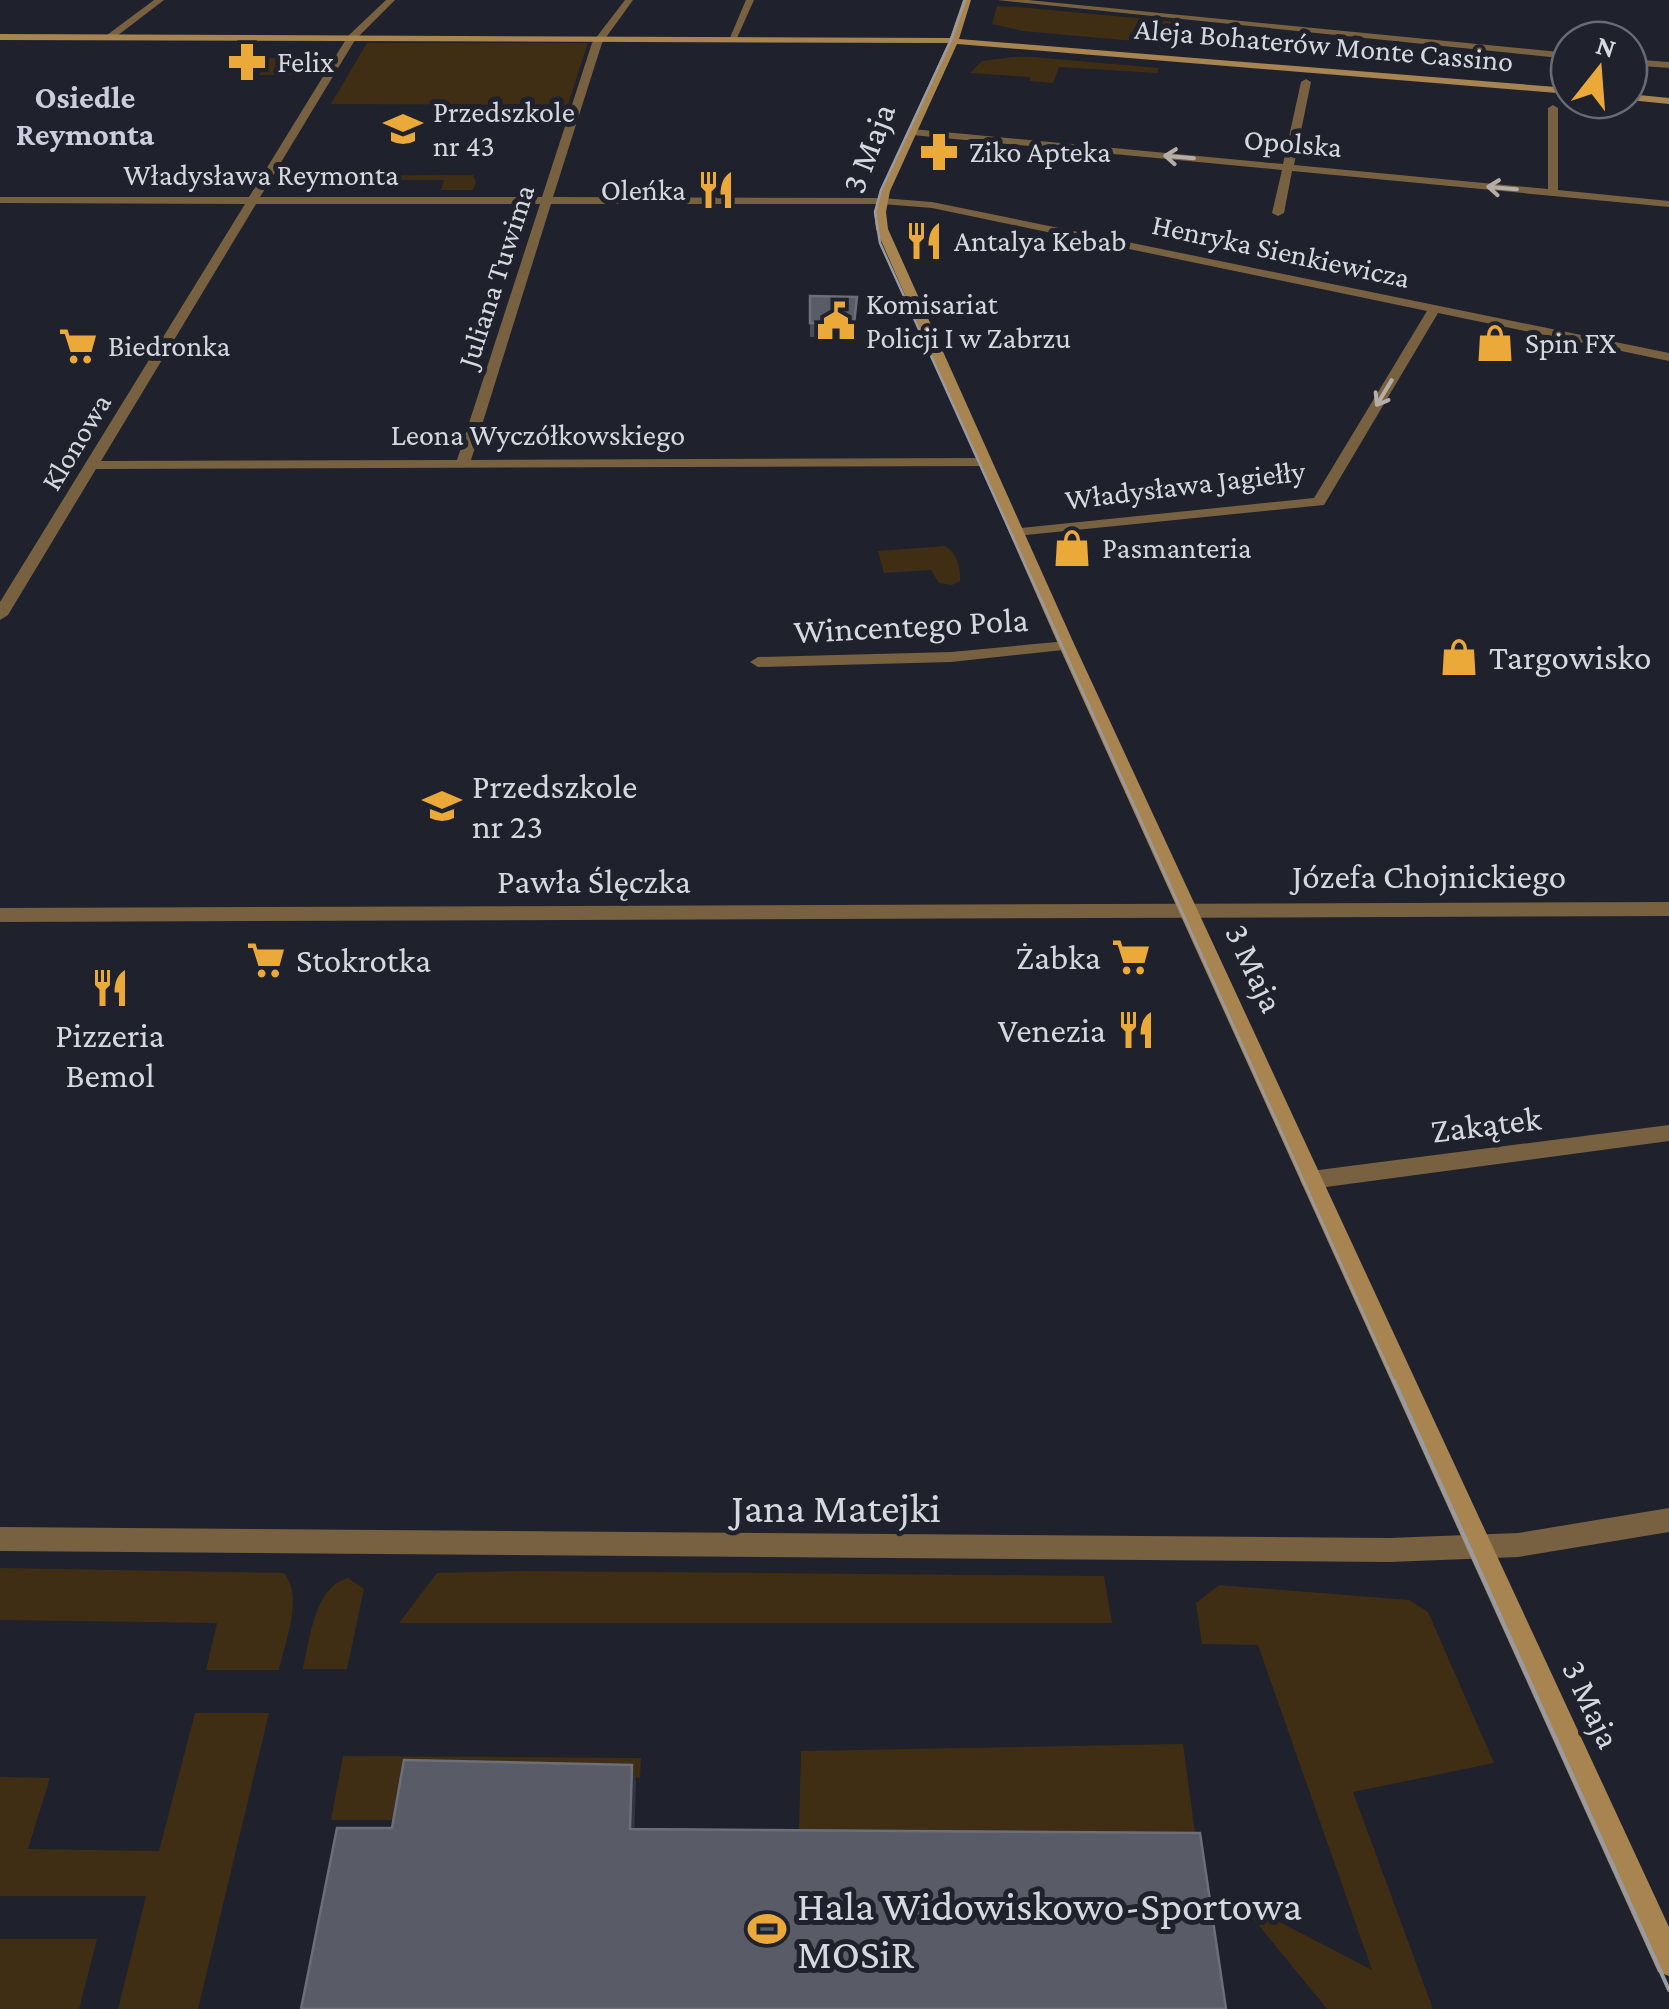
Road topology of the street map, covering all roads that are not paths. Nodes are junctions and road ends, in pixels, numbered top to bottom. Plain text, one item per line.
1 (160, 0) edge
2 (391, 0) edge
3 (629, 0) edge
4 (750, 0) edge
5 (968, 0) edge
6 (1001, 0) edge
7 (0, 37) edge
8 (110, 38) junction
9 (351, 38) junction
10 (598, 38) junction
11 (732, 38) junction
12 (954, 40) junction
13 (1549, 54) edge
14 (1306, 82) dead end
15 (1549, 89) edge
16 (1552, 120) edge
17 (912, 132) junction
18 (1286, 168) junction
19 (1553, 193) junction
20 (0, 200) edge
21 (254, 200) junction
22 (882, 201) junction
23 (546, 202) junction
24 (1669, 204) edge
25 (1278, 213) dead end
26 (1434, 309) junction
27 (1669, 357) edge
28 (463, 462) junction
29 (984, 462) junction
30 (91, 465) junction
31 (1016, 532) junction
32 (0, 615) edge
33 (1067, 646) junction
34 (758, 662) dead end
35 (1669, 909) edge
36 (1188, 913) junction
37 (0, 914) edge
38 (1669, 1133) edge
39 (1311, 1180) junction
40 (1669, 1520) edge
41 (0, 1539) edge
42 (1479, 1548) junction
43 (1669, 1961) edge

1 - 8 street
2 - 9 street, Klonowa
3 - 10 street, Juliana Tuwima
4 - 11 street
5 - 12 street, 3 Maja
6 - 13 street
7 - 8 street, Aleja Bohaterów Monte Cassino
8 - 9 street, Aleja Bohaterów Monte Cassino
9 - 10 street, Aleja Bohaterów Monte Cassino
9 - 21 street, Klonowa
10 - 11 street, Aleja Bohaterów Monte Cassino
10 - 23 street, Juliana Tuwima
11 - 12 street, Aleja Bohaterów Monte Cassino
12 - 15 street, Aleja Bohaterów Monte Cassino
12 - 17 street, 3 Maja
14 - 18 street
16 - 19 street
18 -> 17 street, Opolska
17 - 22 street, 3 Maja
19 -> 18 street, Opolska
18 - 25 street
19 - 24 street, Opolska
20 - 21 street, Władysława Reymonta
21 - 23 street, Władysława Reymonta
21 - 30 street, Klonowa
22 - 23 street, Władysława Reymonta
22 - 26 street, Henryka Sienkiewicza
22 - 29 street, 3 Maja
23 - 28 street, Juliana Tuwima
26 - 27 street, Henryka Sienkiewicza
26 -> 31 street, Władysława Jagiełły
28 - 29 street, Leona Wyczółkowskiego
28 - 30 street, Leona Wyczółkowskiego
29 - 31 street, 3 Maja
30 - 32 street, Klonowa
31 - 33 street, 3 Maja
33 - 34 street, Wincentego Pola
33 - 36 street, 3 Maja
35 - 36 street, Józefa Chojnickiego
36 - 37 street, Pawła Ślęczka
36 - 39 street, 3 Maja
38 - 39 street, Zakątek
39 - 42 street, 3 Maja
40 - 42 street, Jana Matejki
41 - 42 street, Jana Matejki
42 - 43 street, 3 Maja

